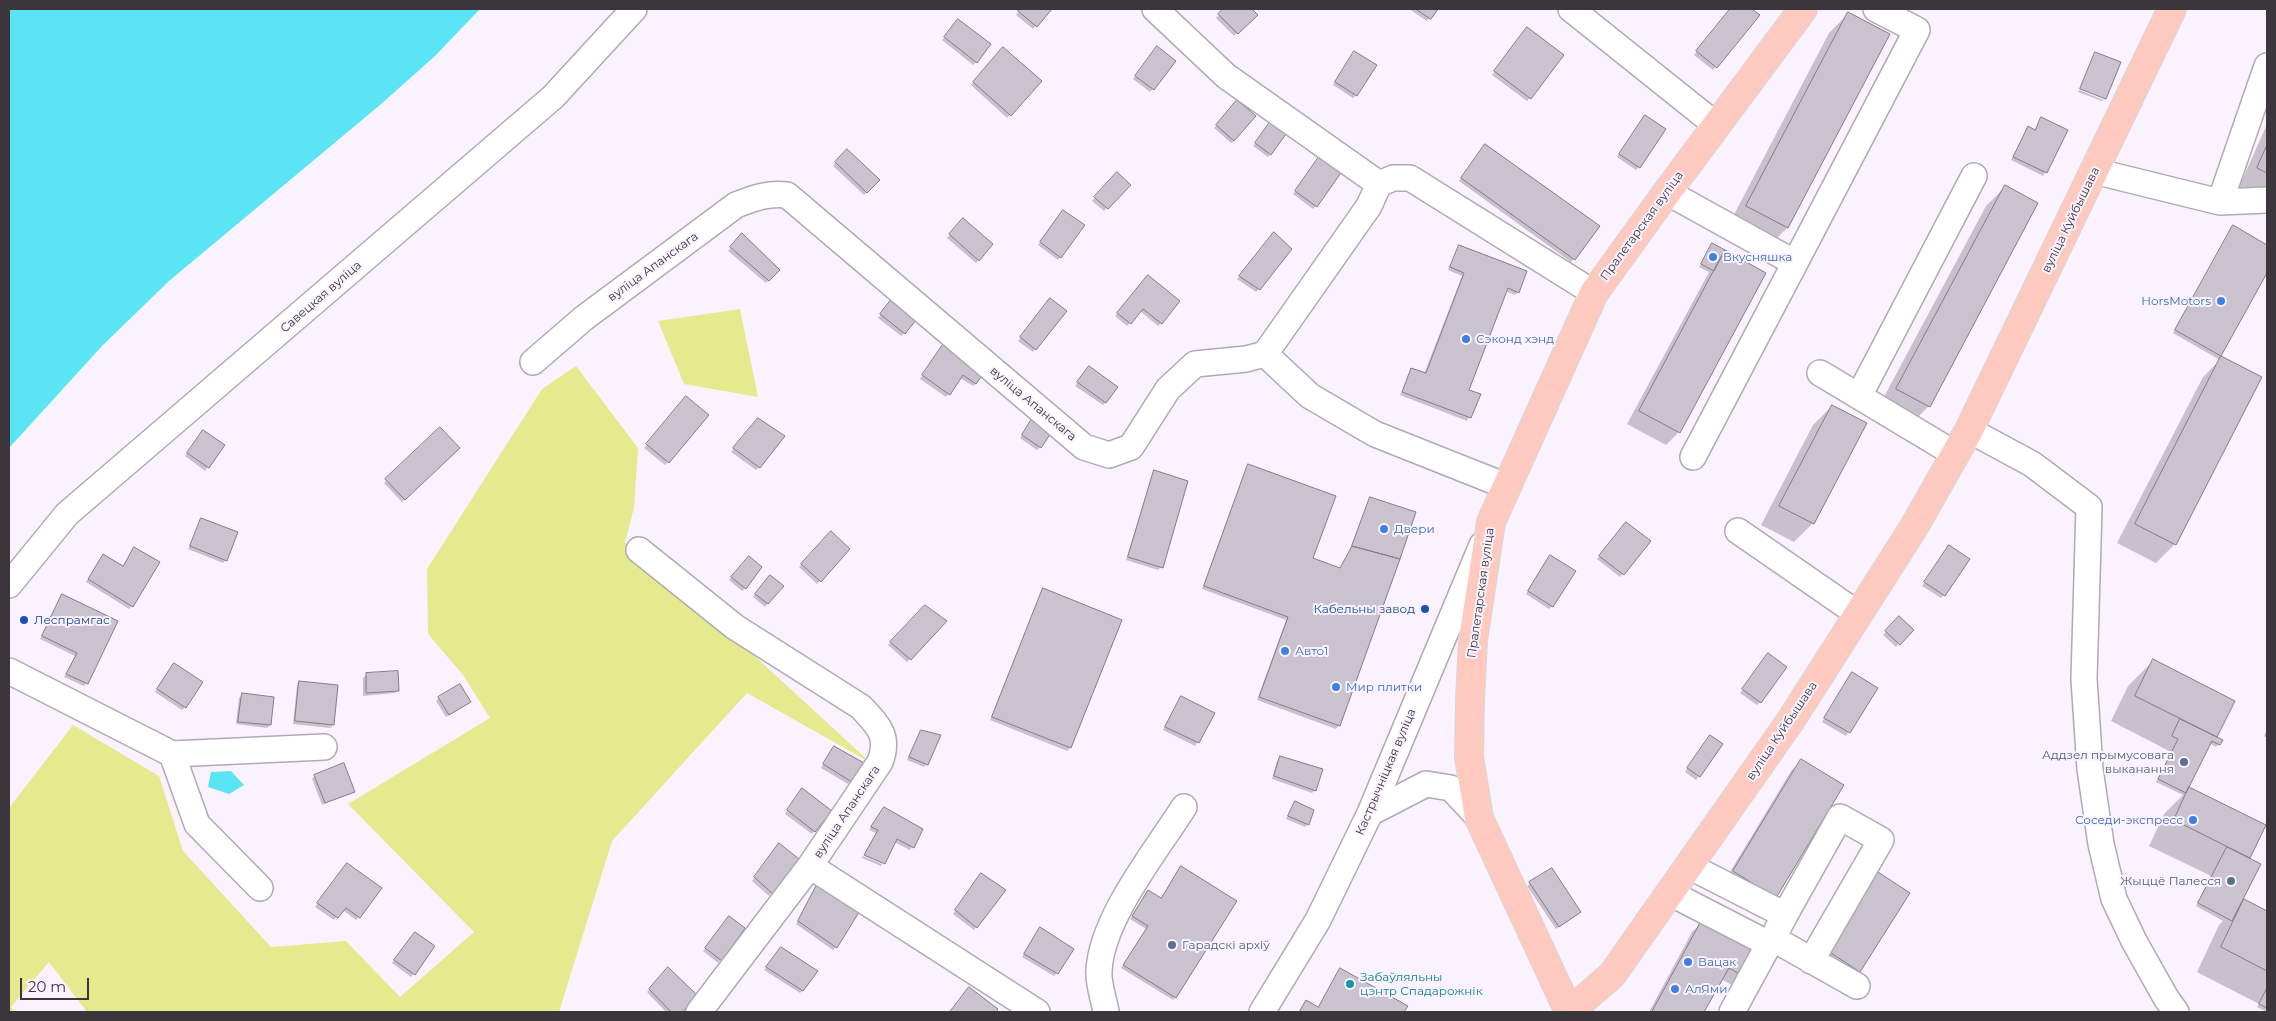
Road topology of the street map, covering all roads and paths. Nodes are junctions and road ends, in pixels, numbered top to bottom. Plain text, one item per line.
1 (634, 9) edge
2 (1155, 9) edge
3 (1570, 9) edge
4 (1803, 9) edge
5 (1876, 9) edge
6 (2172, 9) edge
7 (2267, 66) edge
8 (1716, 125) junction
9 (2094, 172) junction
10 (1974, 176) dead end
11 (1379, 184) junction
12 (1667, 192) junction
13 (2267, 200) edge
14 (2220, 202) junction
15 (1795, 263) junction
16 (1594, 293) junction
17 (1265, 354) junction
18 (533, 362) dead end
19 (1820, 373) dead end
20 (1859, 396) junction
21 (1968, 430) junction
22 (1955, 454) junction
23 (1693, 457) dead end
24 (1506, 486) junction
25 (1491, 522) junction
26 (1738, 531) dead end
27 (639, 550) dead end
28 (9, 585) edge
29 (1858, 614) junction
30 (9, 671) edge
31 (324, 748) dead end
32 (172, 754) junction
33 (1184, 807) dead end
34 (1370, 813) junction
35 (1479, 818) junction
36 (810, 866) junction
37 (1688, 866) junction
38 (260, 888) dead end
39 (1670, 893) junction
40 (1785, 915) junction
41 (1771, 941) junction
42 (1811, 961) junction
43 (1857, 986) dead end
44 (1027, 1009) edge
45 (699, 1012) edge
46 (1106, 1012) edge
47 (1262, 1012) edge
48 (1568, 1012) edge
49 (1732, 1012) edge
50 (2176, 1012) edge

1 - 28 street, Савецкая вуліца
2 - 11 street
3 - 8 street
4 - 8 main road, Пралетарская вуліца
5 - 15 street
6 - 9 main road, вуліца Куйбышава
7 - 14 street
8 - 12 main road, Пралетарская вуліца
9 - 14 street
9 - 21 main road, вуліца Куйбышава
10 - 20 street
11 - 16 street
11 - 17 street
12 - 15 street
12 - 16 main road, Пралетарская вуліца
13 - 14 street
15 - 23 street
16 - 24 main road, Пралетарская вуліца
17 - 18 street, вуліца Апанскага
17 - 24 street
19 - 20 street
20 - 22 street
21 - 22 main road, вуліца Куйбышава
21 - 50 street
22 - 29 main road, вуліца Куйбышава
24 - 25 main road, Пралетарская вуліца
25 - 34 street, Кастрычніцкая вуліца
25 - 35 main road, Пралетарская вуліца
26 - 29 street
27 - 36 street, вуліца Апанскага
29 - 37 main road, вуліца Куйбышава
30 - 32 street
31 - 32 street
32 - 38 street
33 - 46 street
34 - 35 street
34 - 47 street, Кастрычніцкая вуліца
35 - 48 main road, Пралетарская вуліца
36 - 44 street, вуліца Апанскага
36 - 45 street
37 - 39 main road, вуліца Куйбышава
37 - 40 street
39 - 41 street
39 - 48 main road, вуліца Куйбышава
40 - 41 street
40 - 42 street
41 - 42 street
41 - 49 street
42 - 43 street

